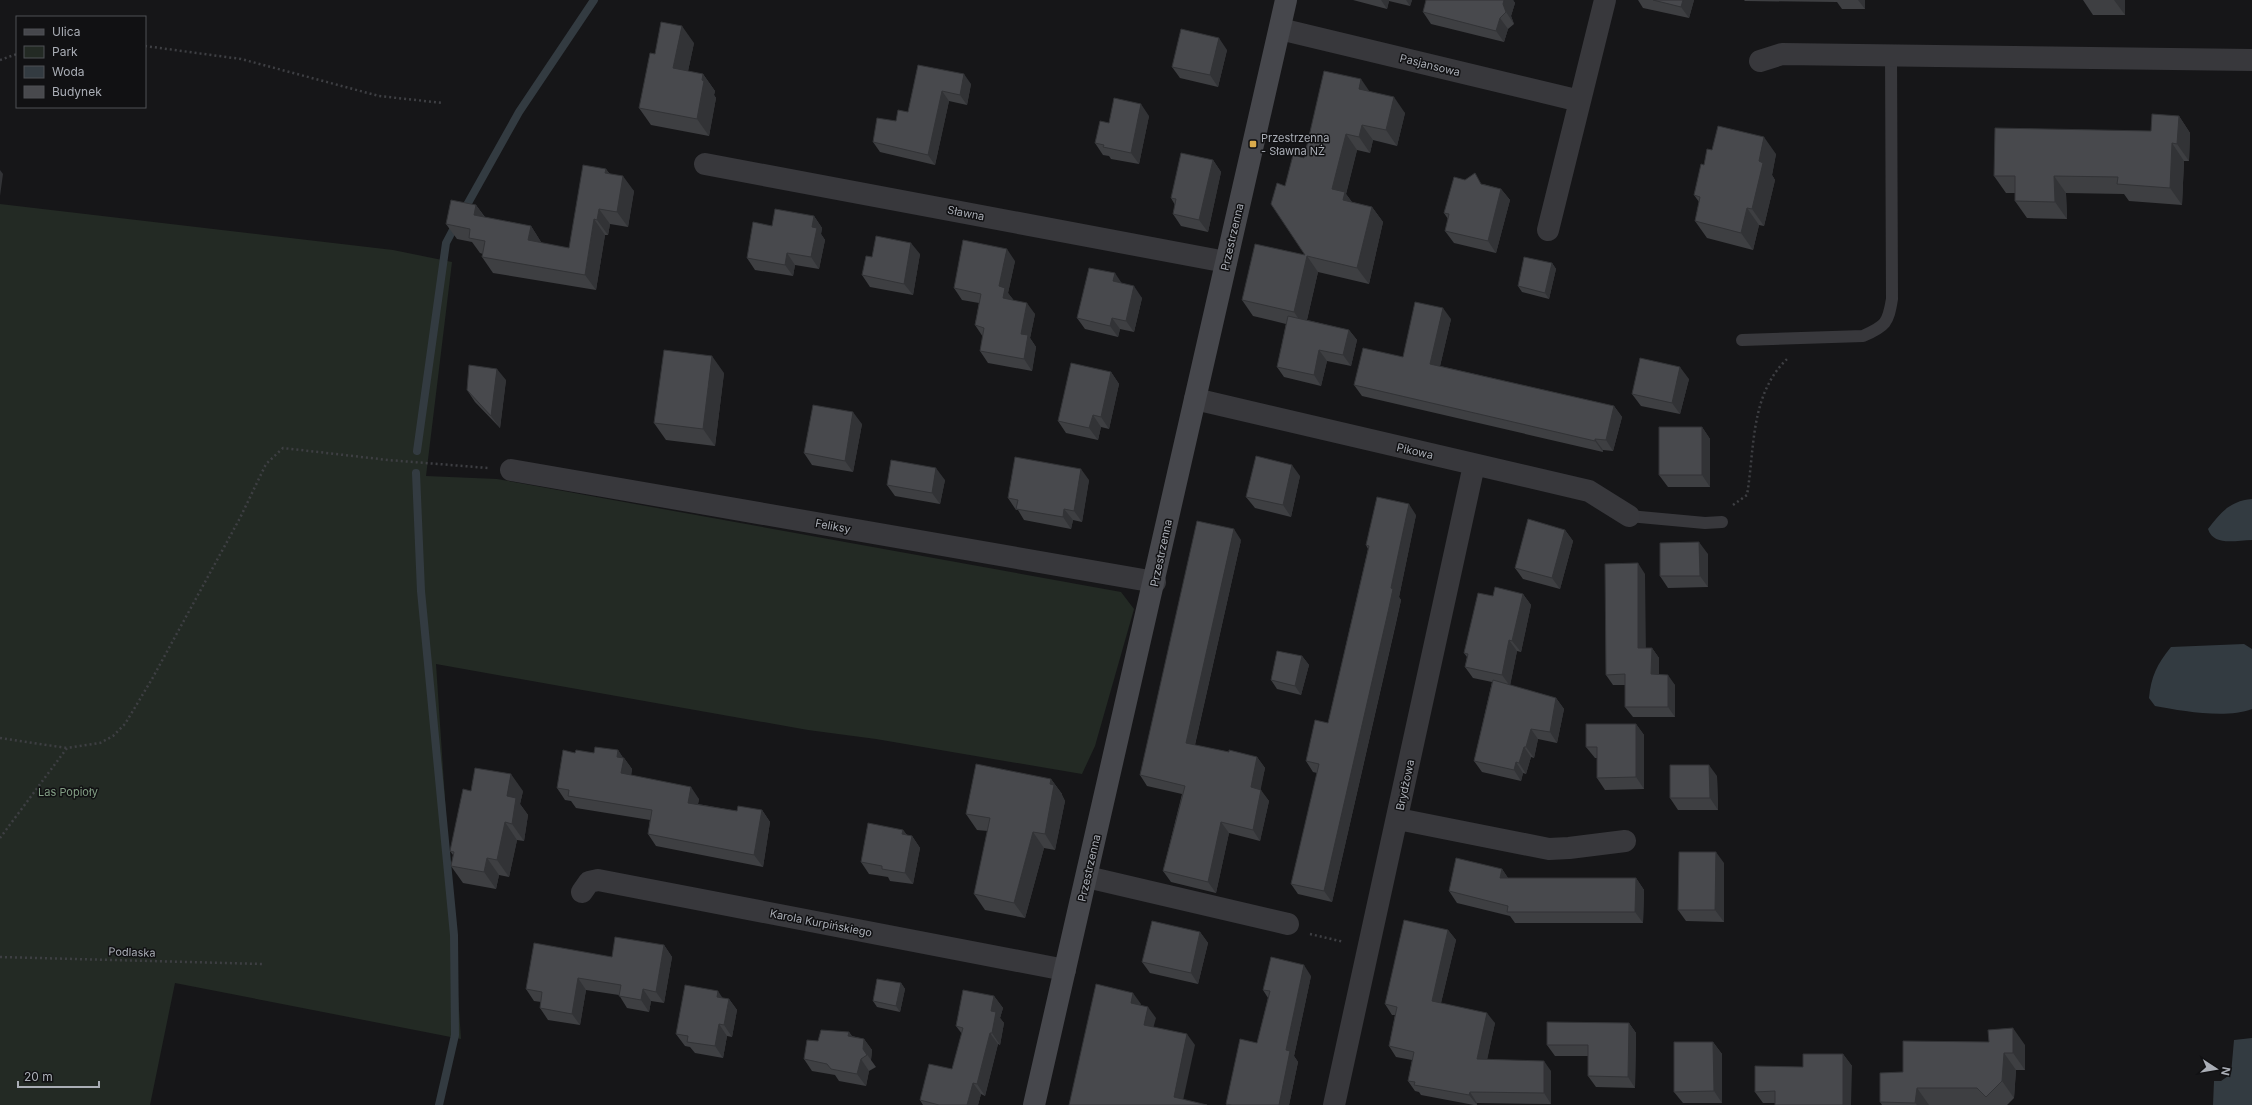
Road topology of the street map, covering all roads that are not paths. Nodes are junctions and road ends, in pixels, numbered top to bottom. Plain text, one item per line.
1 (1286, 0) edge
2 (1605, 0) edge
3 (1280, 29) junction
4 (1891, 54) junction
5 (2252, 60) edge
6 (1760, 61) dead end
7 (1580, 101) junction
8 (705, 164) dead end
9 (1548, 230) dead end
10 (1226, 262) junction
11 (1742, 340) dead end
12 (1195, 399) junction
13 (1474, 465) junction
14 (511, 470) road end
15 (1629, 516) joint
16 (1722, 522) dead end
17 (1155, 582) junction
18 (1398, 819) junction
19 (1625, 841) dead end
20 (1087, 877) junction
21 (582, 892) dead end
22 (1288, 924) road end
23 (1065, 970) junction
24 (1034, 1105) edge
25 (1334, 1105) edge

1 - 3 street, Przestrzenna
2 - 7 street
3 - 7 street, Pasjansowa
3 - 10 street, Przestrzenna
4 - 5 street
4 - 6 street
4 - 11 lane
7 - 9 street
8 - 10 street, Sławna
10 - 12 street, Przestrzenna
12 - 13 street, Pikowa
12 - 17 street, Przestrzenna
13 - 15 street, Pikowa
13 - 18 street, Brydżowa
14 - 17 street, Feliksy
15 - 16 lane
17 - 20 street, Przestrzenna
18 - 19 street
18 - 25 street, Brydżowa
20 - 22 street
20 - 23 street, Przestrzenna
21 - 23 street, Karola Kurpińskiego
23 - 24 street, Przestrzenna

